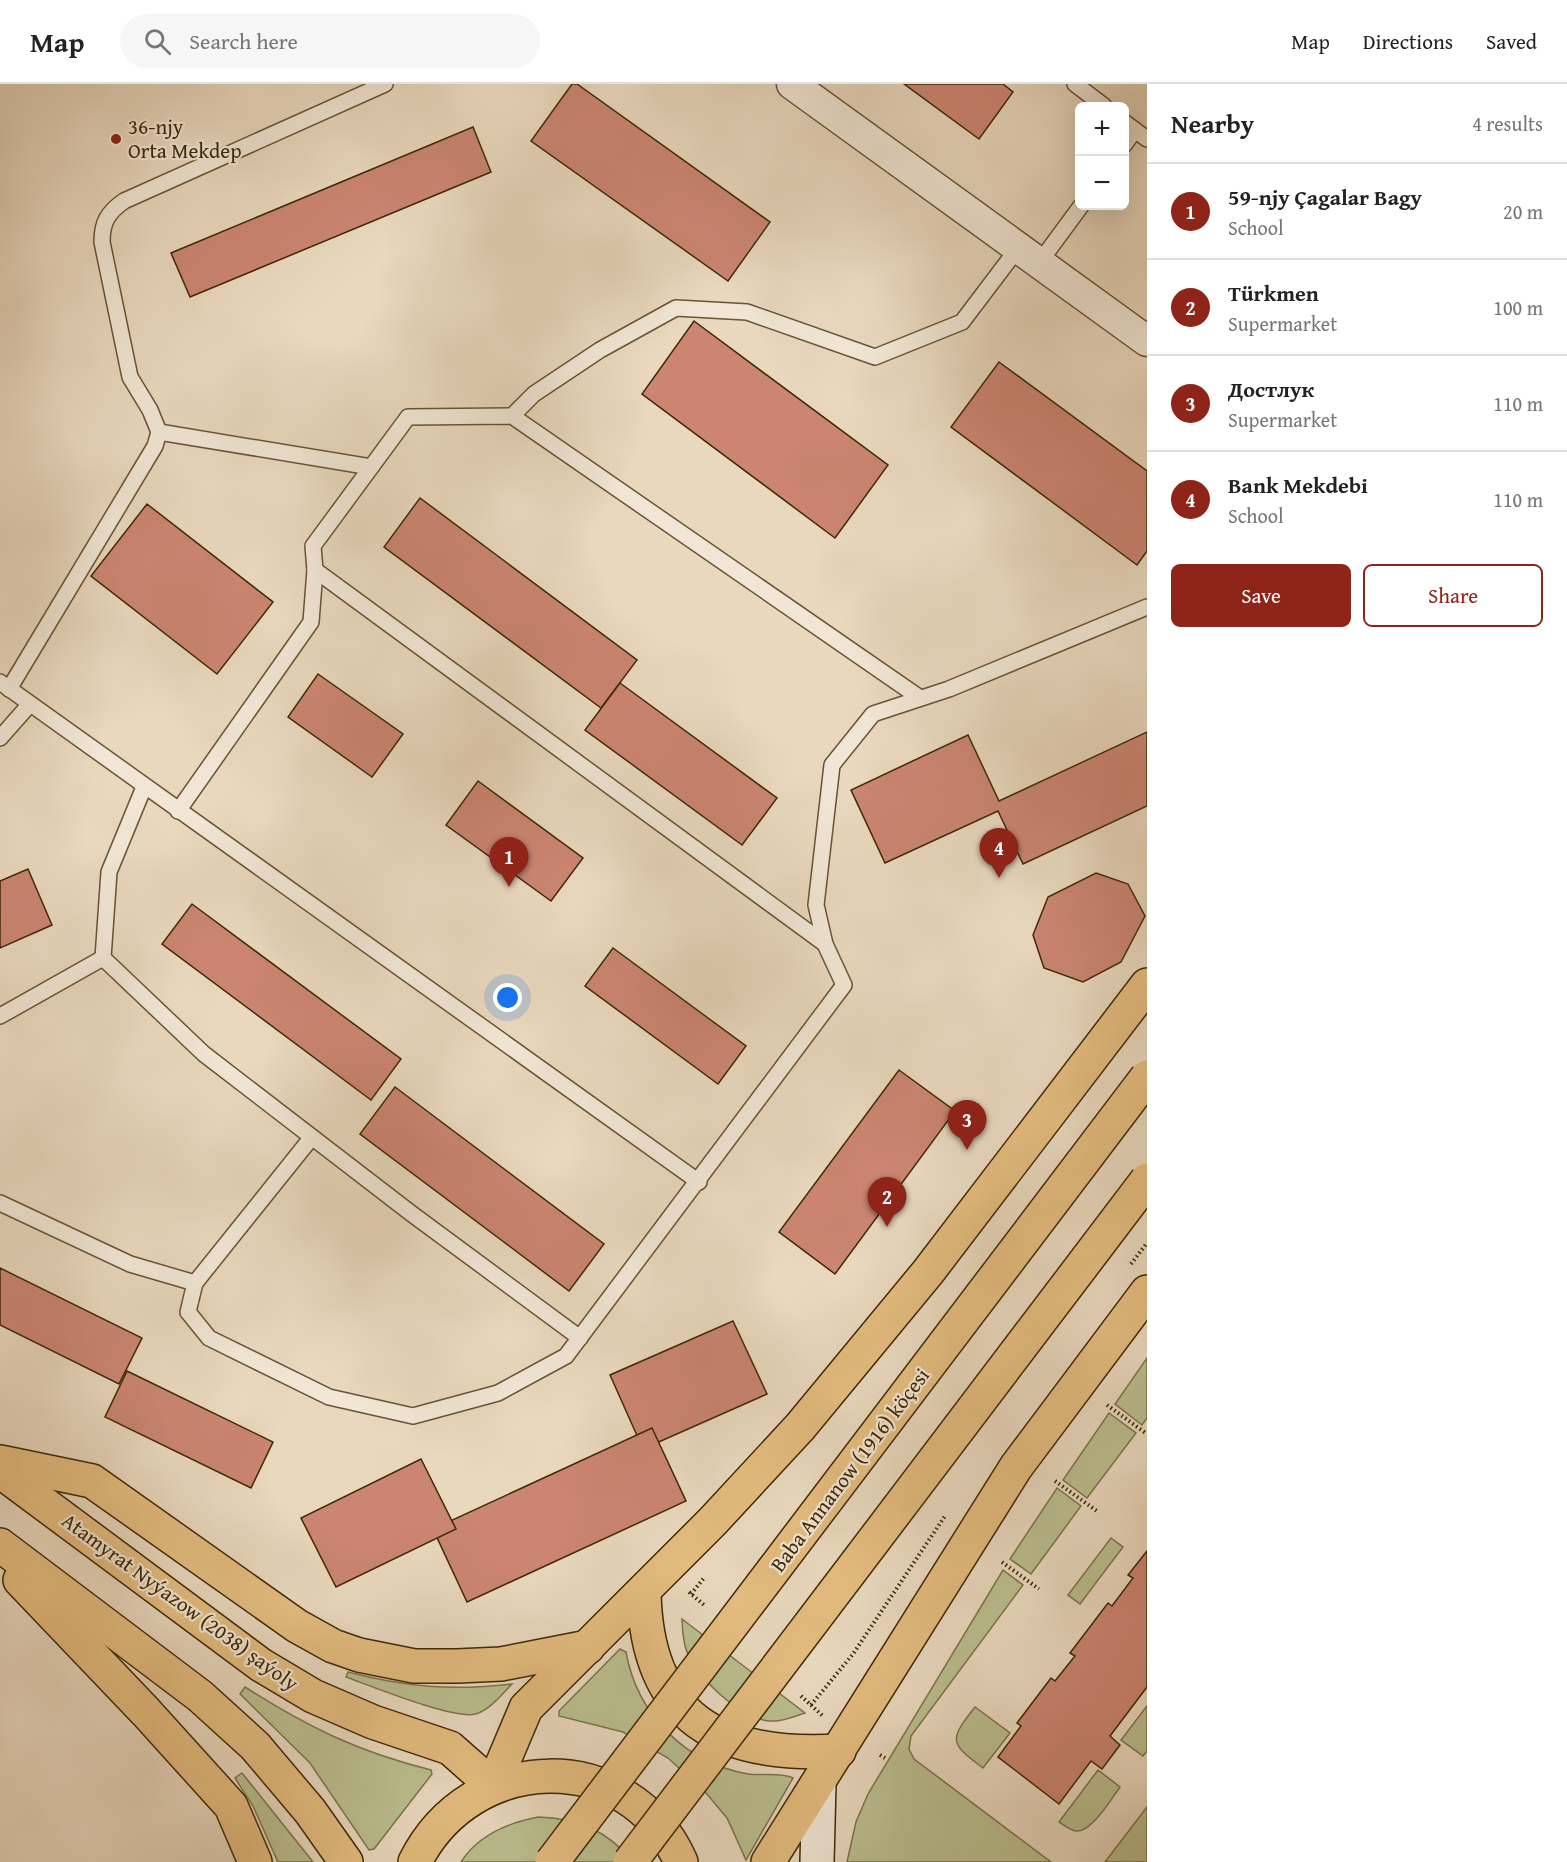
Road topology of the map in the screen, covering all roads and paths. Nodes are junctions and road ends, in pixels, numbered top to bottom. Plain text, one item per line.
1 (385, 84) edge
2 (792, 84) edge
3 (1075, 84) edge
4 (1099, 102) edge
5 (1077, 210) edge
6 (1028, 256) junction
7 (1147, 341) edge
8 (512, 416) junction
9 (159, 432) junction
10 (371, 467) junction
11 (315, 570) junction
12 (1147, 607) edge
13 (4, 686) edge
14 (920, 698) junction
15 (30, 704) junction
16 (0, 738) edge
17 (144, 787) junction
18 (178, 812) junction
19 (825, 944) junction
20 (102, 958) junction
21 (1147, 985) edge
22 (0, 1016) edge
23 (1147, 1077) edge
24 (312, 1137) junction
25 (1147, 1180) edge
26 (699, 1182) junction
27 (0, 1203) edge
28 (195, 1283) junction
29 (1147, 1292) edge
30 (580, 1338) junction
31 (1107, 1405) dead end
32 (1147, 1434) edge
33 (0, 1462) edge
34 (0, 1471) edge
35 (1055, 1481) dead end
36 (1096, 1511) dead end
37 (0, 1545) edge
38 (0, 1560) edge
39 (1002, 1562) dead end
40 (685, 1589) dead end
41 (1039, 1589) dead end
42 (644, 1591) junction
43 (704, 1605) dead end
44 (588, 1647) junction
45 (801, 1696) dead end
46 (823, 1716) dead end
47 (839, 1751) junction
48 (880, 1755) dead end
49 (885, 1758) dead end
50 (819, 1784) junction
51 (493, 1786) junction
52 (255, 1862) edge
53 (346, 1862) edge
54 (415, 1862) edge
55 (552, 1862) edge
56 (630, 1862) edge
57 (681, 1862) edge
58 (768, 1862) edge
59 (817, 1862) edge

1 - 9 lane
2 - 6 street
3 - 4 lane
5 - 6 lane
6 - 7 street
6 - 8 lane
8 - 10 lane
8 - 14 lane
9 - 10 lane
9 - 13 lane
10 - 11 lane
11 - 18 lane
11 - 19 lane
12 - 14 lane
13 - 15 lane
14 - 19 lane
15 - 16 lane
15 - 17 lane
17 - 18 lane
17 - 20 lane
18 - 26 lane
19 - 26 lane
20 - 22 lane
20 - 24 lane
21 - 42 main road
23 - 55 main road, Baba Annanow (1916) köçesi, bridge
24 - 28 lane
24 - 30 lane
25 - 56 main road, bridge
26 - 30 lane
27 - 28 lane
28 - 30 lane
29 - 47 main road
31 - 32 path
33 - 44 main road
34 - 51 main road, Atamyrat Nyýazow (2038) şaýoly
35 - 36 path
37 - 53 main road
38 - 52 main road
39 - 41 path
40 - 43 path
42 - 44 main road
42 - 47 main road
44 - 51 main road
45 - 46 path
47 - 50 main road
48 - 49 path
50 - 58 main road
50 - 59 main road
51 - 54 main road
51 - 57 main road

